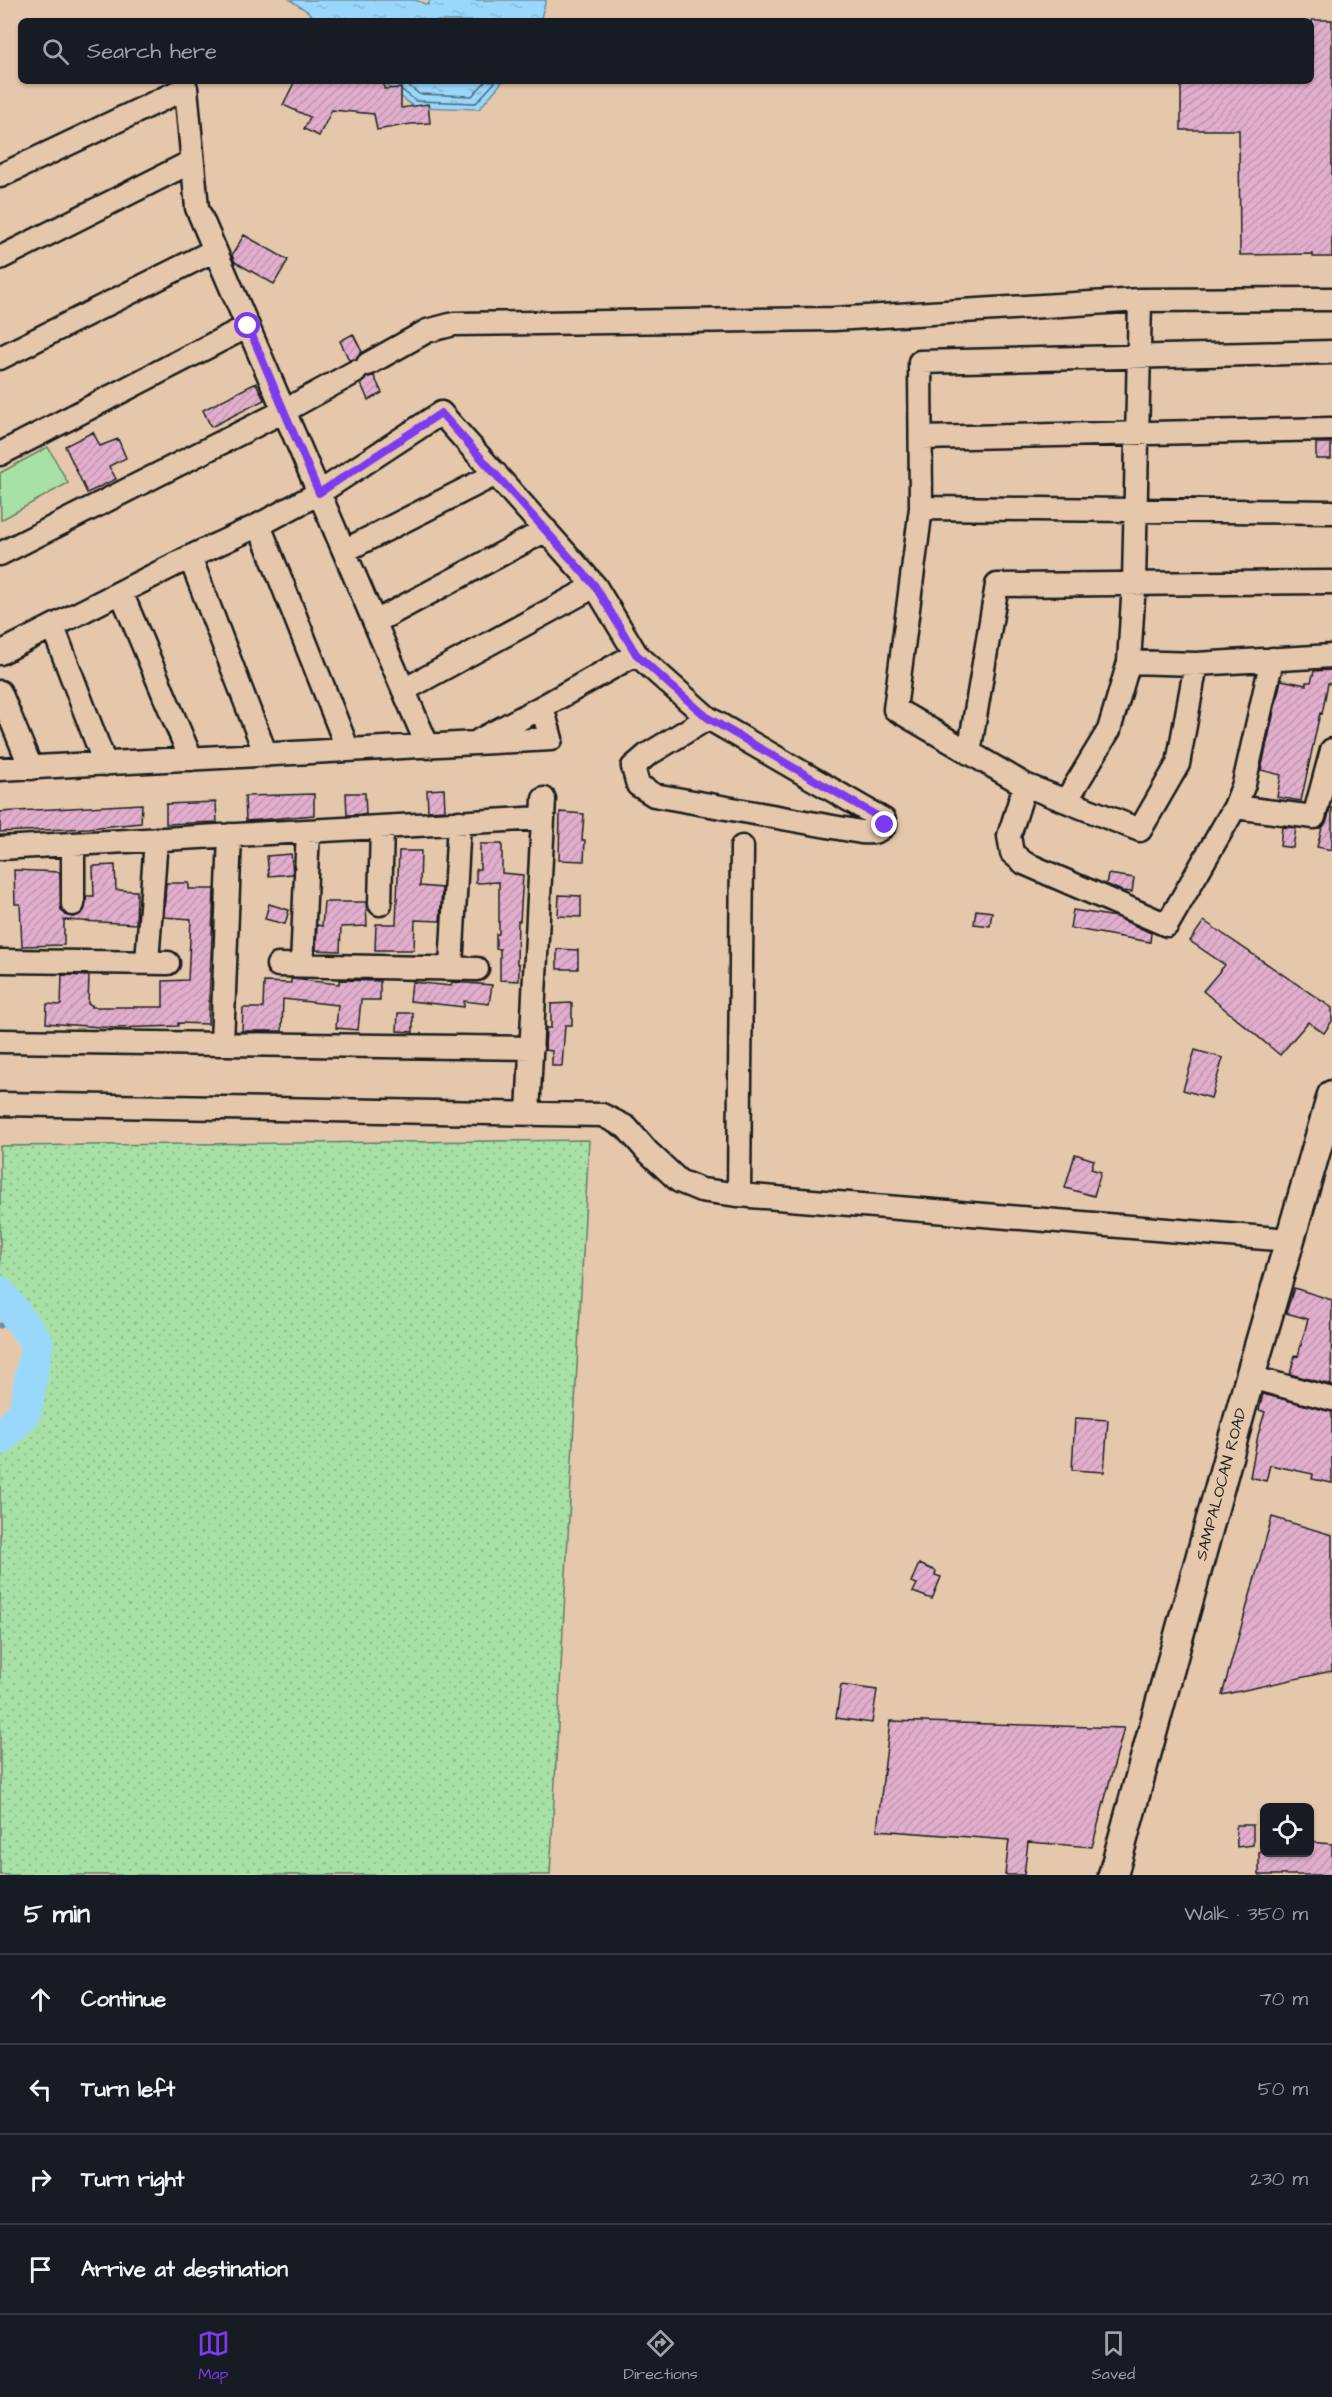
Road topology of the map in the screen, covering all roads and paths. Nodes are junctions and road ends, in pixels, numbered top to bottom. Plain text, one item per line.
1 (191, 162) junction
2 (0, 177) edge
3 (215, 250) junction
4 (0, 258) edge
5 (1332, 299) edge
6 (1140, 300) junction
7 (248, 326) junction
8 (1332, 352) edge
9 (1139, 357) junction
10 (0, 358) edge
11 (284, 411) junction
12 (1332, 429) edge
13 (1137, 434) junction
14 (921, 438) junction
15 (0, 454) edge
16 (496, 474) junction
17 (319, 493) junction
18 (921, 508) junction
19 (1134, 510) junction
20 (1332, 512) edge
21 (259, 525) junction
22 (546, 530) junction
23 (344, 551) junction
24 (0, 554) edge
25 (190, 557) junction
26 (1332, 582) edge
27 (1134, 584) junction
28 (595, 586) junction
29 (121, 592) junction
30 (375, 622) junction
31 (53, 627) junction
32 (0, 653) edge
33 (636, 654) junction
34 (1332, 656) edge
35 (1272, 659) junction
36 (1129, 662) junction
37 (1196, 664) junction
38 (404, 690) junction
39 (0, 692) edge
40 (542, 707) junction
41 (708, 718) junction
42 (473, 743) junction
43 (428, 747) junction
44 (348, 750) junction
45 (1332, 750) edge
46 (969, 753) junction
47 (266, 755) junction
48 (191, 759) junction
49 (105, 764) junction
50 (31, 768) junction
51 (0, 769) edge
52 (1025, 786) junction
53 (1066, 801) junction
54 (1235, 807) junction
55 (459, 822) junction
56 (382, 827) junction
57 (308, 831) junction
58 (230, 835) junction
59 (156, 840) junction
60 (73, 844) junction
61 (742, 847) dead end
62 (0, 848) edge
63 (73, 904) dead end
64 (380, 904) dead end
65 (0, 961) edge
66 (278, 965) dead end
67 (302, 965) junction
68 (451, 968) junction
69 (477, 969) dead end
70 (0, 1041) edge
71 (222, 1044) junction
72 (532, 1048) junction
73 (1332, 1095) edge
74 (0, 1104) edge
75 (528, 1113) junction
76 (739, 1195) junction
77 (1290, 1240) junction
78 (1250, 1377) junction
79 (1332, 1399) edge
80 (1113, 1875) edge

1 - 2 street
1 - 3 street
1 - 4 street
3 - 7 street
3 - 10 street
5 - 6 street
6 - 9 street
6 - 11 street
7 - 11 street
7 - 15 street
8 - 9 street
9 - 13 street
9 - 14 street
11 - 17 street
11 - 24 street
12 - 13 street
13 - 14 street
13 - 19 street
14 - 18 street
16 - 17 street
16 - 22 street
16 - 23 street
17 - 21 street
17 - 23 street
18 - 19 street
18 - 46 street
19 - 20 street
19 - 27 street
21 - 25 street
21 - 44 street
22 - 28 street
22 - 30 street
23 - 30 street
25 - 29 street
25 - 47 street
26 - 27 street
27 - 36 street
27 - 46 street
28 - 33 street
28 - 38 street
29 - 31 street
29 - 48 street
30 - 38 street
31 - 32 street
31 - 49 street
33 - 40 street
33 - 41 street
34 - 35 street
35 - 37 street
35 - 54 street
36 - 37 street
36 - 53 street
37 - 53 street
38 - 43 street
39 - 50 street
40 - 42 street
40 - 42 street
41 - 41 street
42 - 43 street
43 - 44 street
44 - 47 street
45 - 54 street
46 - 52 street
47 - 48 street
48 - 49 street
49 - 50 street
50 - 51 street
52 - 53 street
52 - 54 street
55 - 56 street
55 - 68 street
55 - 72 street
56 - 57 street
56 - 64 street
57 - 58 street
57 - 67 street
58 - 59 street
58 - 71 street
59 - 60 street
59 - 65 street
60 - 62 street
60 - 63 street
61 - 76 street
66 - 67 street
67 - 68 street
68 - 69 street
70 - 71 street
71 - 72 street
72 - 75 street
73 - 77 main road, SAMPALOCAN ROAD
74 - 75 street
75 - 76 street
76 - 77 street
77 - 78 main road, SAMPALOCAN ROAD
78 - 79 street
78 - 80 main road, SAMPALOCAN ROAD

